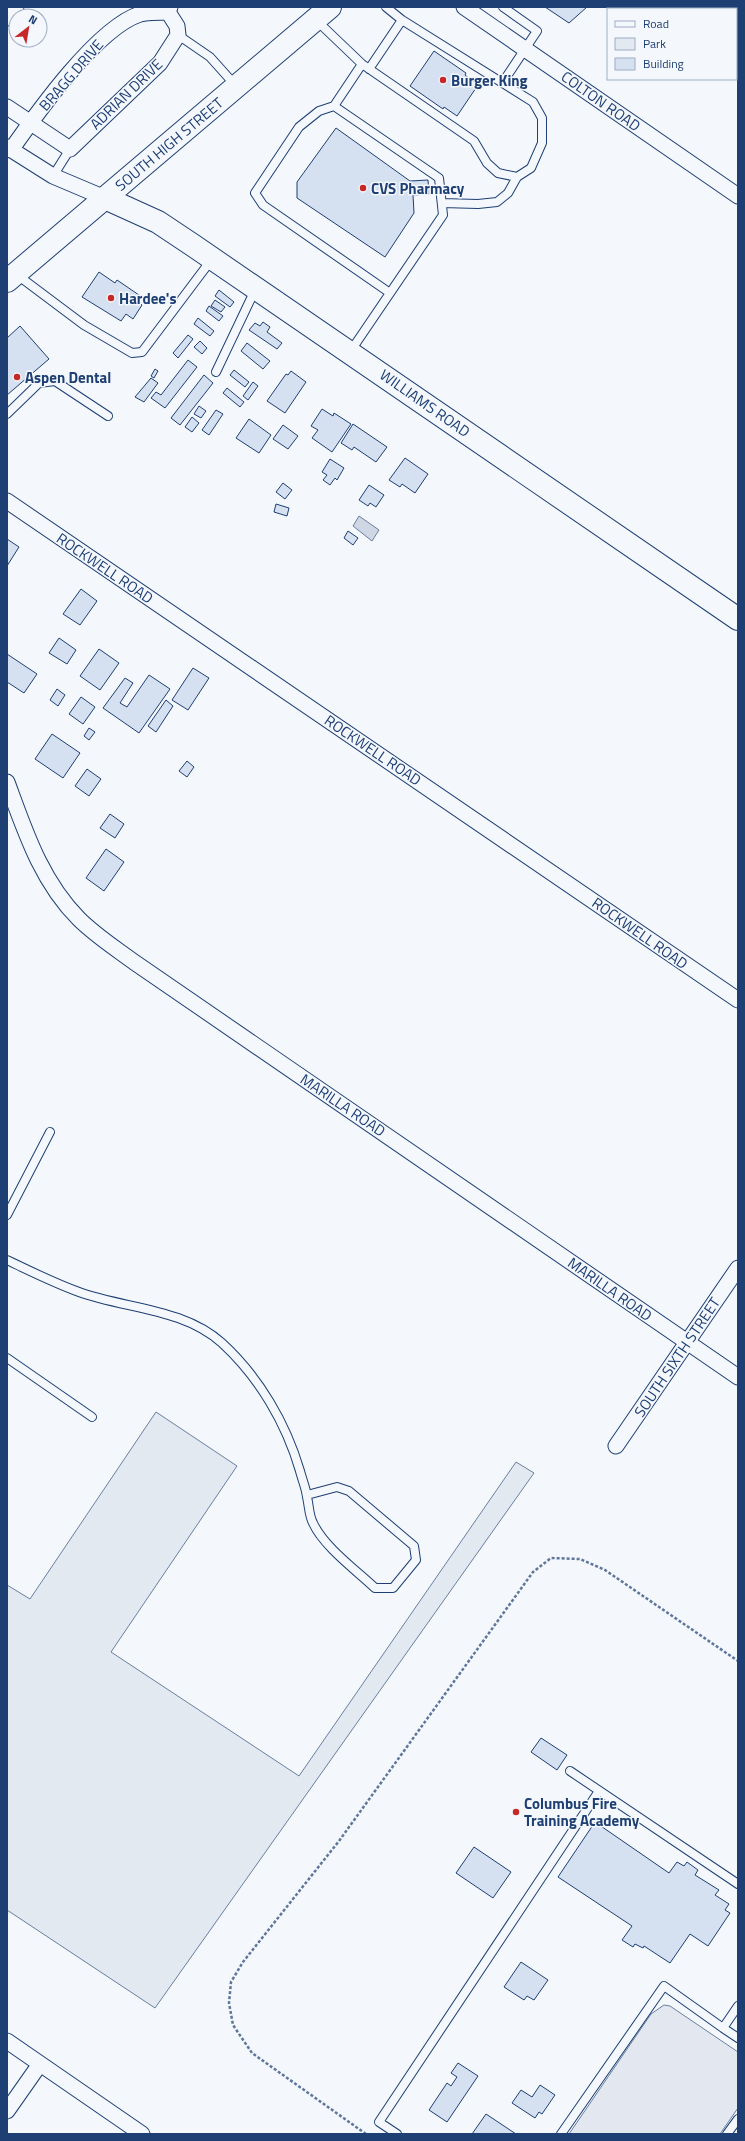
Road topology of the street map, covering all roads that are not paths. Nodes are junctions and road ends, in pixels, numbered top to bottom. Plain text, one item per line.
1 (16, 7) edge
2 (386, 7) edge
3 (503, 7) edge
4 (169, 9) edge
5 (469, 9) edge
6 (323, 13) edge
7 (7, 18) edge
8 (402, 20) junction
9 (178, 35) junction
10 (525, 49) junction
11 (366, 67) junction
12 (503, 82) junction
13 (237, 86) junction
14 (334, 106) junction
15 (7, 107) edge
16 (30, 123) junction
17 (9, 149) edge
18 (70, 149) junction
19 (53, 176) junction
20 (517, 177) junction
21 (738, 196) edge
22 (106, 198) junction
23 (442, 203) junction
24 (213, 258) junction
25 (11, 277) edge
26 (256, 288) junction
27 (390, 293) junction
28 (350, 352) junction
29 (216, 372) dead end
30 (7, 414) edge
31 (108, 416) dead end
32 (7, 501) edge
33 (738, 619) edge
34 (7, 782) edge
35 (738, 1000) edge
36 (50, 1132) dead end
37 (7, 1215) edge
38 (7, 1260) edge
39 (738, 1268) edge
40 (687, 1342) junction
41 (7, 1358) edge
42 (738, 1378) edge
43 (92, 1417) dead end
44 (616, 1446) dead end
45 (307, 1495) junction
46 (570, 1772) dead end
47 (599, 1791) junction
48 (738, 1884) edge
49 (738, 2006) edge
50 (723, 2028) junction
51 (738, 2038) edge
52 (7, 2041) edge
53 (40, 2064) junction
54 (7, 2111) edge
55 (738, 2119) edge
56 (142, 2134) edge
57 (397, 2134) edge
58 (561, 2134) edge
59 (727, 2134) edge

1 - 7 street
2 - 8 lane
3 - 10 lane
4 - 9 street
4 - 16 street, BRAGG DRIVE
5 - 10 street, COLTON ROAD
6 - 11 lane
6 - 13 main road, SOUTH HIGH STREET
8 - 11 lane
8 - 12 lane
9 - 13 lane
9 - 18 street, ADRIAN DRIVE
10 - 12 lane
10 - 21 street, COLTON ROAD
11 - 14 lane
11 - 20 lane
12 - 20 lane
13 - 22 main road, SOUTH HIGH STREET
14 - 23 lane
14 - 27 lane
15 - 16 street
16 - 17 street, BRAGG DRIVE
16 - 18 street
17 - 19 street
18 - 19 lane
19 - 22 street
20 - 23 lane
22 - 24 main road, WILLIAMS ROAD
22 - 25 main road, SOUTH HIGH STREET
23 - 27 lane
24 - 25 lane
24 - 26 main road, WILLIAMS ROAD
26 - 28 main road, WILLIAMS ROAD
26 - 29 lane
27 - 28 lane
28 - 33 main road, WILLIAMS ROAD
30 - 31 lane
32 - 35 street, ROCKWELL ROAD
34 - 40 street, MARILLA ROAD
36 - 37 lane
38 - 45 lane
39 - 40 street, SOUTH SIXTH STREET
40 - 42 street, MARILLA ROAD
40 - 44 street, SOUTH SIXTH STREET
41 - 43 lane
45 - 45 lane
46 - 47 lane
47 - 48 lane
47 - 57 lane
49 - 50 lane
50 - 51 lane
50 - 58 lane
52 - 53 street
53 - 54 street
53 - 56 street
55 - 59 lane

